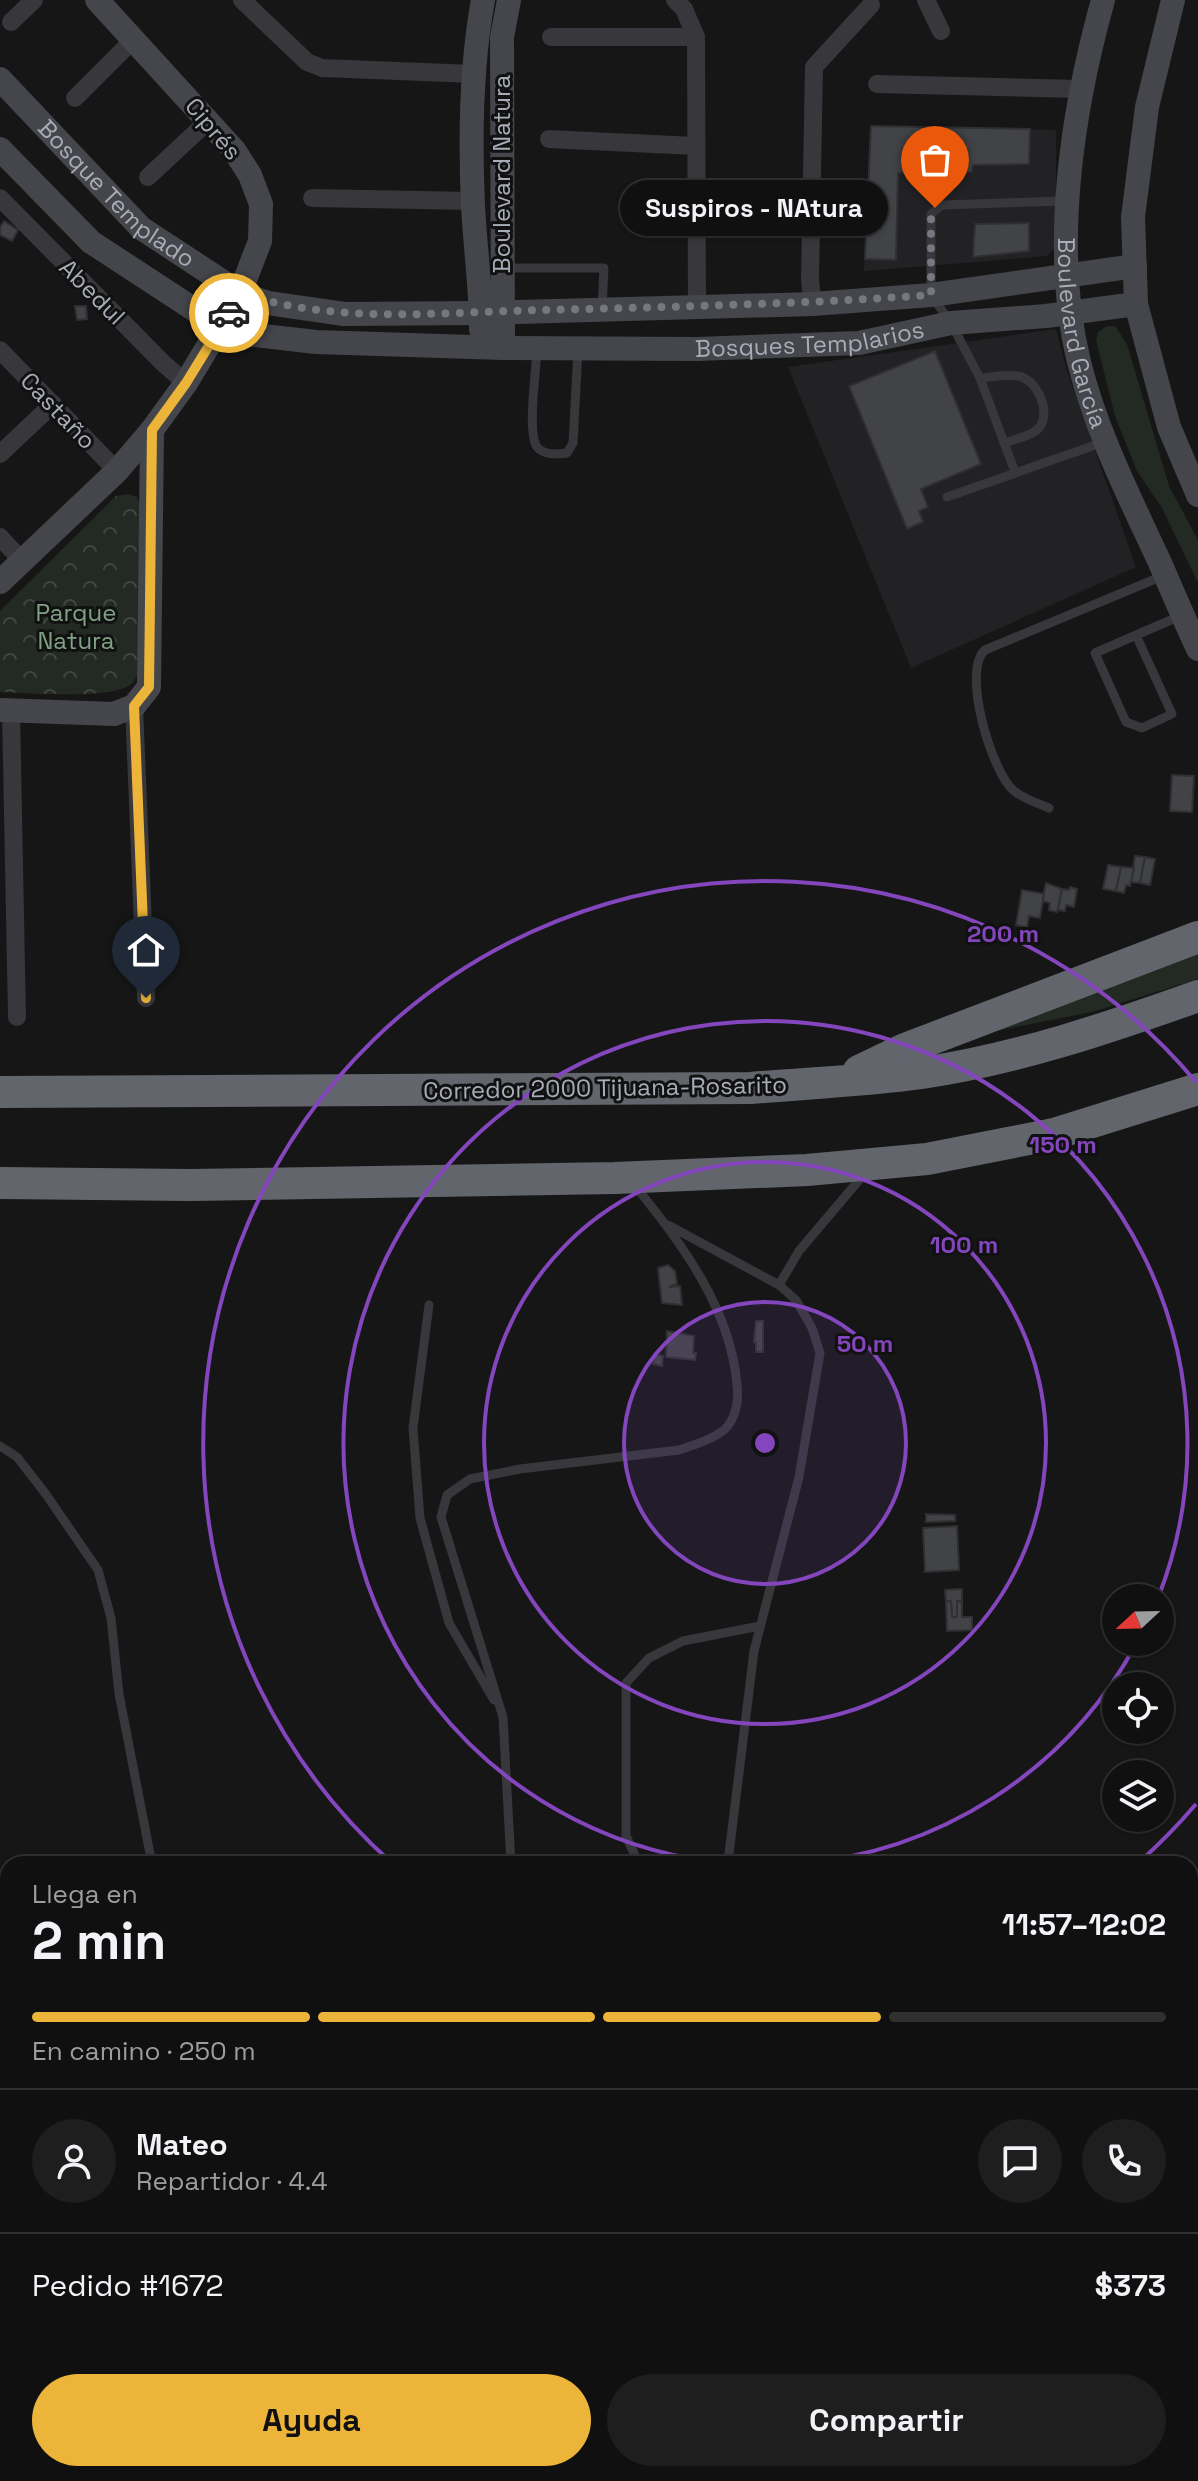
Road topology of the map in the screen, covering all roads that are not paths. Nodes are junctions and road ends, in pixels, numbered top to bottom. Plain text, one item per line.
1 (34, 0) edge
2 (97, 0) edge
3 (242, 0) edge
4 (483, 0) edge
5 (509, 0) edge
6 (675, 0) edge
7 (926, 0) edge
8 (1103, 0) edge
9 (1173, 0) edge
10 (871, 5) dead end
11 (11, 22) dead end
12 (941, 31) dead end
13 (477, 34) junction
14 (502, 37) junction
15 (551, 37) dead end
16 (696, 37) junction
17 (133, 40) junction
18 (474, 74) junction
19 (0, 79) edge
20 (877, 84) dead end
21 (1082, 89) junction
22 (75, 98) dead end
23 (208, 121) junction
24 (549, 139) dead end
25 (695, 146) junction
26 (0, 149) edge
27 (148, 177) dead end
28 (0, 198) edge
29 (312, 198) dead end
30 (473, 201) junction
31 (1068, 201) junction
32 (1135, 266) junction
33 (502, 268) junction
34 (1068, 275) junction
35 (240, 293) junction
36 (931, 295) junction
37 (813, 304) junction
38 (1136, 304) junction
39 (697, 307) junction
40 (602, 309) junction
41 (492, 312) junction
42 (1071, 312) junction
43 (951, 323) junction
44 (221, 327) junction
45 (492, 348) junction
46 (537, 348) junction
47 (578, 348) junction
48 (0, 350) edge
49 (980, 378) junction
50 (186, 383) junction
51 (53, 404) junction
52 (152, 430) junction
53 (1104, 442) junction
54 (1004, 443) junction
55 (0, 454) edge
56 (117, 471) junction
57 (1015, 472) junction
58 (1198, 495) edge
59 (947, 497) dead end
60 (0, 537) edge
61 (23, 562) junction
62 (1165, 575) junction
63 (0, 582) edge
64 (1182, 615) junction
65 (1136, 635) junction
66 (1198, 649) edge
67 (134, 706) junction
68 (6, 710) edge
69 (1049, 808) dead end
70 (1198, 937) edge
71 (1198, 996) edge
72 (146, 998) dead end
73 (17, 1017) dead end
74 (836, 1081) junction
75 (1198, 1089) edge
76 (0, 1092) edge
77 (1198, 1106) edge
78 (1134, 1111) junction
79 (872, 1164) junction
80 (628, 1177) junction
81 (0, 1183) edge
82 (666, 1224) junction
83 (779, 1285) junction
84 (429, 1305) dead end
85 (0, 1446) edge
86 (760, 1626) junction
87 (503, 1717) junction
88 (150, 1856) edge
89 (511, 1856) edge
90 (635, 1856) edge
91 (729, 1856) edge

1 - 11 street
2 - 17 main road, Ciprés
3 - 18 street
4 - 13 main road
5 - 14 main road, Boulevard Natura
6 - 16 street
7 - 12 street
8 - 21 main road, Boulevard García
9 - 32 main road
10 - 37 street
13 - 14 street
13 - 18 main road
14 - 33 main road, Boulevard Natura
15 - 16 street
16 - 25 street
17 - 22 street
17 - 23 main road, Ciprés
18 - 30 main road
19 - 35 main road, Bosque Templado
20 - 21 street
21 - 31 main road, Boulevard García
23 - 27 street
23 - 35 main road, Ciprés
24 - 25 street
25 - 39 street
26 - 44 main road, Bosque Templado
28 - 50 street, Abedul
29 - 30 street
30 - 41 main road
31 - 34 main road, Boulevard García
31 - 36 lane
32 - 34 main road, Bosques Templarios
32 - 38 main road
33 - 40 lane
33 - 41 main road, Boulevard Natura
34 - 36 main road, Bosques Templarios
34 - 42 main road, Boulevard García
35 - 41 main road, Bosque Templado
35 - 44 main road, Ciprés
36 - 37 main road, Bosques Templarios
36 - 43 lane
37 - 39 main road, Bosques Templarios
38 - 42 main road, Bosques Templarios
38 - 58 main road
39 - 40 main road, Bosques Templarios
40 - 41 main road, Bosques Templarios
41 - 45 main road, Boulevard Natura
42 - 43 main road, Bosques Templarios
42 - 53 main road, Boulevard García
43 - 47 main road, Bosques Templarios
43 - 49 lane
44 - 45 main road, Bosque Templado
44 - 50 main road, Ciprés
45 - 46 main road, Bosques Templarios
46 - 47 main road, Bosques Templarios
46 - 47 lane
48 - 51 street, Castaño
49 - 54 lane
49 - 54 lane
50 - 52 main road, Ciprés
51 - 55 street
51 - 56 street, Castaño
52 - 56 main road, Ciprés
52 - 67 main road
53 - 57 lane
53 - 62 main road, Boulevard García
54 - 57 lane
56 - 61 main road, Ciprés
57 - 59 lane
60 - 61 street
61 - 63 main road, Ciprés
62 - 64 main road, Boulevard García
62 - 69 lane
64 - 65 lane
64 - 66 main road, Boulevard García
65 - 65 lane
67 - 68 main road
67 - 72 street
68 - 73 street
70 - 74 highway
71 - 74 highway, Corredor 2000 Tijuana-Rosarito
74 - 76 highway, Corredor 2000 Tijuana-Rosarito
75 - 78 highway
77 - 78 highway
78 - 79 highway
79 - 80 highway
79 - 83 lane
80 - 81 highway
80 - 82 lane
82 - 83 lane
82 - 87 lane
83 - 86 lane
84 - 87 lane
85 - 88 lane
86 - 90 lane
86 - 91 lane
87 - 89 lane

